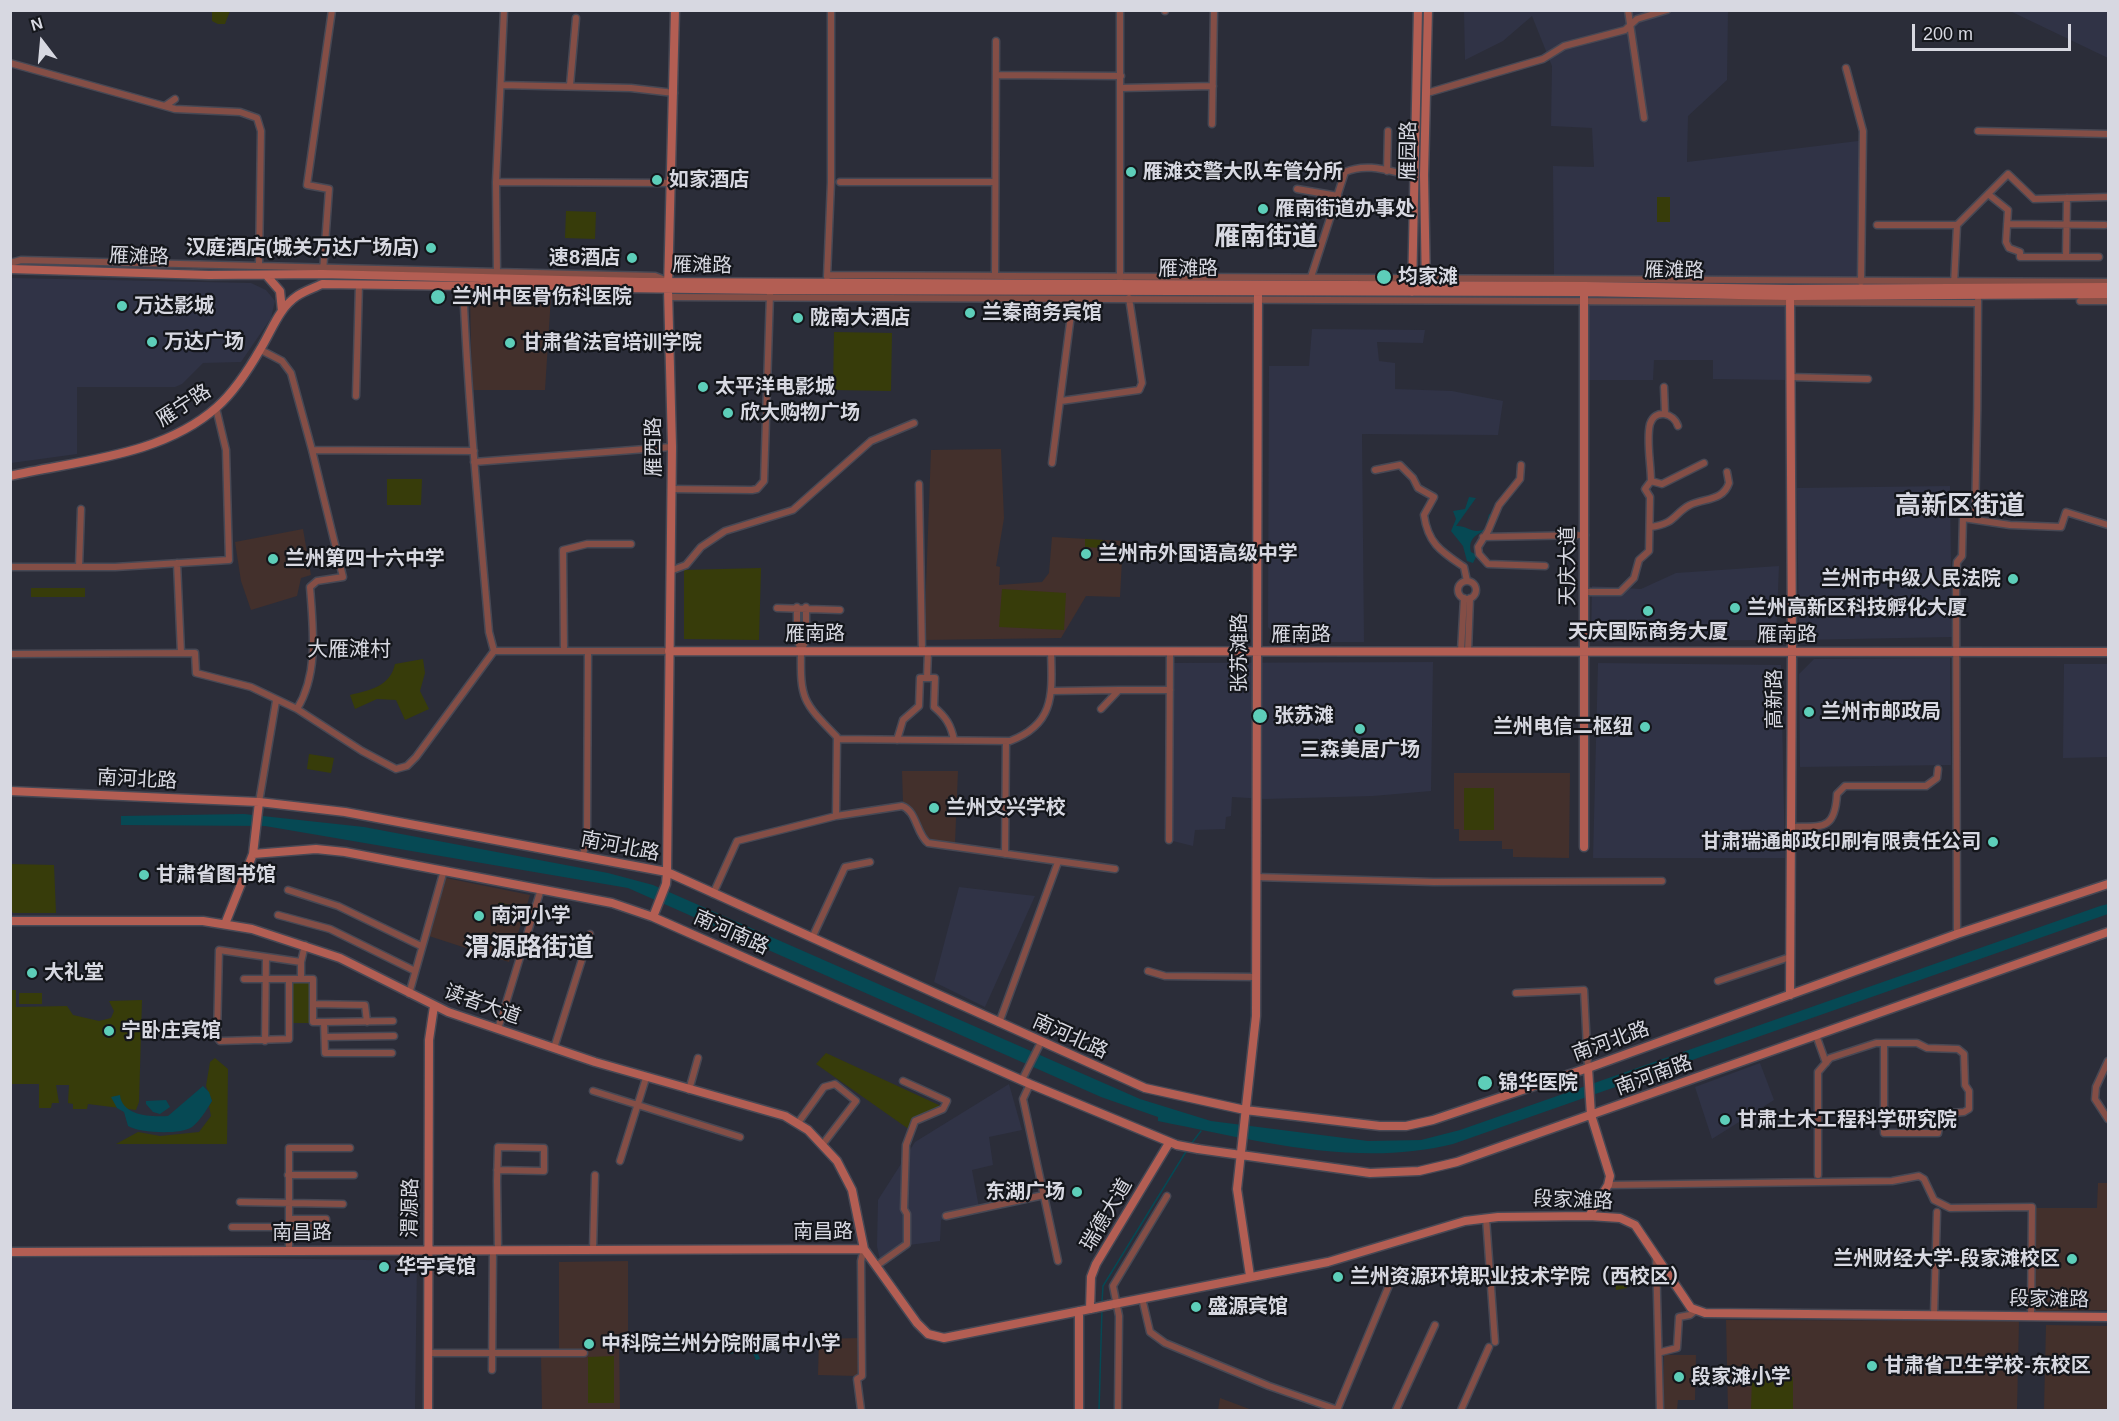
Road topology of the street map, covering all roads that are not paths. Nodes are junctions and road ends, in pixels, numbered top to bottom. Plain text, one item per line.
1 (332, 10) edge
2 (504, 10) edge
3 (675, 10) edge
4 (831, 10) edge
5 (1120, 10) edge
6 (1214, 10) edge
7 (1418, 10) edge
8 (1428, 10) edge
9 (1628, 10) edge
10 (1667, 10) edge
11 (576, 18) dead end
12 (1630, 25) junction
13 (996, 41) dead end
14 (10, 63) edge
15 (1846, 68) dead end
16 (996, 75) junction
17 (1121, 76) junction
18 (501, 85) junction
19 (570, 85) junction
20 (1213, 86) junction
21 (1121, 88) junction
22 (674, 93) junction
23 (1426, 93) junction
24 (175, 99) dead end
25 (165, 106) junction
26 (1644, 117) dead end
27 (1212, 124) dead end
28 (1388, 131) dead end
29 (1978, 131) dead end
30 (2109, 134) edge
31 (1387, 171) junction
32 (1414, 176) junction
33 (495, 182) junction
34 (840, 182) dead end
35 (995, 182) junction
36 (671, 183) junction
37 (1297, 189) dead end
38 (1988, 194) junction
39 (1338, 196) junction
40 (2109, 197) edge
41 (2067, 198) junction
42 (2007, 224) junction
43 (2067, 224) junction
44 (1877, 225) dead end
45 (1957, 225) junction
46 (2104, 225) dead end
47 (2066, 257) junction
48 (2099, 257) dead end
49 (10, 263) edge
50 (259, 265) junction
51 (10, 269) edge
52 (323, 271) junction
53 (995, 275) junction
54 (267, 276) junction
55 (1311, 277) junction
56 (496, 279) junction
57 (1011, 280) junction
58 (2109, 282) edge
59 (827, 283) junction
60 (322, 284) joint
61 (1120, 284) junction
62 (1856, 284) junction
63 (359, 285) junction
64 (464, 285) junction
65 (1426, 285) junction
66 (2109, 287) edge
67 (1954, 288) junction
68 (668, 289) junction
69 (1258, 289) junction
70 (1412, 289) junction
71 (1584, 292) junction
72 (770, 294) junction
73 (2109, 294) edge
74 (1790, 296) junction
75 (1073, 298) junction
76 (1129, 298) junction
77 (1978, 299) junction
78 (2109, 301) edge
79 (2080, 302) dead end
80 (282, 311) junction
81 (261, 350) junction
82 (1790, 377) junction
83 (1868, 380) dead end
84 (1664, 387) dead end
85 (356, 396) dead end
86 (1061, 400) junction
87 (216, 408) junction
88 (1665, 413) junction
89 (914, 423) dead end
90 (1678, 426) dead end
91 (672, 447) junction
92 (312, 450) junction
93 (474, 451) junction
94 (474, 462) junction
95 (1052, 463) dead end
96 (1704, 463) dead end
97 (1521, 465) dead end
98 (1374, 470) dead end
99 (1727, 472) dead end
100 (10, 476) edge
101 (1651, 481) junction
102 (919, 484) dead end
103 (671, 489) junction
104 (81, 509) dead end
105 (1975, 519) junction
106 (2109, 525) edge
107 (1650, 527) junction
108 (1585, 535) junction
109 (1483, 537) junction
110 (631, 544) dead end
111 (177, 563) junction
112 (1545, 566) dead end
113 (10, 567) edge
114 (79, 567) junction
115 (670, 571) junction
116 (1467, 581) junction
117 (1585, 592) junction
118 (1467, 598) junction
119 (777, 608) dead end
120 (797, 608) junction
121 (806, 608) junction
122 (840, 610) dead end
123 (494, 651) junction
124 (564, 651) junction
125 (588, 651) junction
126 (669, 651) junction
127 (801, 651) junction
128 (925, 651) junction
129 (1051, 651) junction
130 (1170, 651) junction
131 (1256, 651) junction
132 (1465, 651) junction
133 (1585, 651) junction
134 (1792, 652) junction
135 (1958, 652) junction
136 (2109, 652) edge
137 (181, 653) junction
138 (10, 654) edge
139 (927, 678) junction
140 (1119, 690) junction
141 (1170, 690) junction
142 (1052, 691) junction
143 (276, 701) junction
144 (297, 709) junction
145 (1101, 709) dead end
146 (837, 739) junction
147 (897, 740) junction
148 (954, 740) junction
149 (1006, 741) junction
150 (1938, 769) dead end
151 (10, 791) edge
152 (258, 806) junction
153 (836, 816) junction
154 (1790, 827) junction
155 (1169, 840) dead end
156 (1584, 847) dead end
157 (253, 854) junction
158 (1005, 854) junction
159 (582, 856) junction
160 (870, 862) dead end
161 (1058, 862) junction
162 (1115, 869) dead end
163 (444, 870) junction
164 (667, 872) junction
165 (1256, 877) junction
166 (1662, 881) dead end
167 (2109, 884) edge
168 (541, 888) junction
169 (288, 890) dead end
170 (713, 894) junction
171 (278, 915) dead end
172 (653, 917) junction
173 (10, 921) edge
174 (225, 924) junction
175 (2109, 932) edge
176 (590, 934) dead end
177 (1957, 934) junction
178 (812, 938) junction
179 (305, 945) junction
180 (422, 946) junction
181 (266, 957) junction
182 (1790, 957) junction
183 (301, 962) junction
184 (415, 971) junction
185 (1148, 971) dead end
186 (1256, 977) junction
187 (244, 979) dead end
188 (266, 979) junction
189 (289, 979) junction
190 (301, 979) junction
191 (1718, 981) dead end
192 (1516, 993) dead end
193 (409, 994) junction
194 (1790, 995) junction
195 (313, 1004) junction
196 (434, 1006) junction
197 (393, 1021) dead end
198 (324, 1022) junction
199 (367, 1022) junction
200 (999, 1023) junction
201 (498, 1029) junction
202 (1816, 1035) junction
203 (394, 1036) dead end
204 (325, 1037) junction
205 (265, 1041) junction
206 (1041, 1042) junction
207 (1884, 1044) junction
208 (554, 1048) junction
209 (392, 1053) dead end
210 (698, 1058) dead end
211 (2109, 1061) edge
212 (1826, 1063) junction
213 (1588, 1072) junction
214 (646, 1078) junction
215 (903, 1081) dead end
216 (1026, 1082) junction
217 (689, 1090) junction
218 (593, 1091) dead end
219 (637, 1106) junction
220 (1245, 1110) junction
221 (1591, 1115) junction
222 (2109, 1119) edge
223 (798, 1123) junction
224 (740, 1137) dead end
225 (823, 1144) junction
226 (1173, 1144) junction
227 (350, 1148) dead end
228 (1240, 1156) junction
229 (620, 1161) dead end
230 (497, 1170) junction
231 (1818, 1174) dead end
232 (288, 1175) junction
233 (354, 1175) dead end
234 (595, 1175) dead end
235 (1608, 1185) junction
236 (1044, 1195) junction
237 (1167, 1196) dead end
238 (240, 1202) dead end
239 (288, 1203) junction
240 (343, 1204) dead end
241 (1937, 1212) dead end
242 (946, 1216) dead end
243 (1589, 1216) junction
244 (288, 1218) junction
245 (1486, 1218) junction
246 (232, 1227) dead end
247 (289, 1227) junction
248 (864, 1248) junction
249 (495, 1249) junction
250 (593, 1249) junction
251 (289, 1250) junction
252 (427, 1250) junction
253 (10, 1252) edge
254 (1656, 1257) junction
255 (1058, 1261) dead end
256 (876, 1266) junction
257 (1250, 1276) junction
258 (1389, 1283) dead end
259 (1142, 1298) junction
260 (1114, 1304) junction
261 (1093, 1308) junction
262 (1696, 1310) junction
263 (1079, 1311) junction
264 (1934, 1315) junction
265 (2031, 1316) junction
266 (2109, 1317) edge
267 (1435, 1325) dead end
268 (1496, 1342) dead end
269 (1489, 1347) dead end
270 (1660, 1352) junction
271 (428, 1353) junction
272 (492, 1353) junction
273 (584, 1353) dead end
274 (492, 1370) dead end
275 (428, 1410) edge
276 (861, 1410) edge
277 (1078, 1410) edge
278 (1118, 1410) edge
279 (1338, 1410) edge
280 (1396, 1410) edge
281 (1461, 1410) edge
282 (1660, 1410) edge

1 - 52 street
2 - 18 street
3 - 22 main road, 雁西路
4 - 59 street
5 - 17 street
6 - 20 street
7 - 32 main road, 雁园路
8 - 23 main road, 雁园路
9 - 12 street
10 - 12 street
11 - 19 street
12 - 23 street
12 - 26 street
13 - 16 street
14 - 25 street
15 - 62 street
16 - 17 street
16 - 35 street
17 - 21 street
18 - 19 street
18 - 33 street
19 - 22 street
20 - 21 street
20 - 27 street
21 - 61 street
22 - 36 main road, 雁西路
23 - 65 main road, 雁园路
24 - 25 street
25 - 50 street
28 - 31 street
29 - 30 street
31 - 32 street
31 - 39 street
32 - 70 main road, 雁园路
33 - 36 street
33 - 56 street
34 - 35 street
35 - 53 street
36 - 68 main road, 雁西路
37 - 39 street
38 - 41 street
38 - 42 street
38 - 45 street
39 - 55 street
40 - 41 street
41 - 43 street
42 - 43 street
42 - 47 street
43 - 46 street
43 - 47 street
44 - 45 street
45 - 67 street
47 - 48 street
49 - 50 street
50 - 52 street
51 - 54 main road, 雁滩路
52 - 54 main road, 雁滩路
52 - 56 main road, 雁滩路
53 - 57 street, 雁滩路
53 - 59 street, 雁滩路
54 - 80 main road
55 - 69 street, 雁滩路
55 - 70 street, 雁滩路
56 - 64 main road, 雁滩路
56 - 68 main road, 雁滩路
57 - 59 main road, 雁滩路
57 - 61 main road, 雁滩路
58 - 67 street, 雁滩路
59 - 61 main road, 雁滩路
59 - 68 main road, 雁滩路
59 - 72 main road, 雁滩路
60 - 63 main road, 雁滩路
60 - 80 main road, 雁宁路
61 - 69 main road, 雁滩路
62 - 65 street, 雁滩路
62 - 67 main road, 雁滩路
62 - 74 main road, 雁滩路
63 - 64 main road, 雁滩路
63 - 85 street
64 - 93 street
65 - 70 main road, 雁滩路
65 - 70 street, 雁滩路
65 - 71 main road, 雁滩路
66 - 67 main road, 雁滩路
67 - 74 main road, 雁滩路
67 - 77 main road, 雁滩路
68 - 72 main road, 雁滩路
68 - 91 main road, 雁西路
69 - 70 main road, 雁滩路
69 - 70 street, 雁滩路
69 - 76 street, 雁滩路
69 - 131 main road, 张苏滩路
70 - 71 street, 雁滩路
71 - 74 main road, 雁滩路
71 - 74 street, 雁滩路
71 - 108 main road, 天庆大道
72 - 75 street, 雁滩路
72 - 103 street
73 - 77 main road, 雁滩路
74 - 77 street, 雁滩路
74 - 82 main road, 高新路
75 - 76 street, 雁滩路
75 - 86 street
76 - 86 street
77 - 105 street
78 - 79 street
80 - 81 main road, 雁宁路
81 - 87 main road, 雁宁路
81 - 92 street
82 - 83 street
82 - 134 main road, 高新路
84 - 88 street
86 - 95 street
87 - 100 main road, 雁宁路
87 - 111 street
88 - 90 street
88 - 101 street
89 - 115 street
91 - 94 street
91 - 103 main road, 雁西路
92 - 93 street
92 - 144 street
93 - 94 street
94 - 123 street
96 - 101 street
97 - 109 street
98 - 116 street
99 - 107 street
101 - 107 street
102 - 128 street
103 - 115 main road, 雁西路
104 - 114 street
105 - 106 street
105 - 135 street
107 - 117 street
108 - 109 street
108 - 117 main road, 天庆大道
109 - 112 street
110 - 124 street
111 - 114 street
111 - 137 street
113 - 114 street
115 - 126 main road, 雁西路
116 - 118 street
116 - 118 street
117 - 133 main road, 天庆大道
118 - 132 street
119 - 120 street
120 - 121 street
120 - 127 street
121 - 122 street
121 - 127 street
123 - 124 street, 雁南路
123 - 144 street
124 - 125 street, 雁南路
125 - 126 street, 雁南路
125 - 159 street
126 - 127 main road, 雁南路
126 - 164 main road, 雁西路
127 - 128 main road, 雁南路
127 - 146 street
128 - 129 main road, 雁南路
128 - 139 street
129 - 130 main road, 雁南路
129 - 142 street
130 - 131 main road, 雁南路
130 - 141 street
131 - 132 main road, 雁南路
131 - 165 main road, 张苏滩路
132 - 133 main road, 雁南路
133 - 134 main road, 雁南路
133 - 156 main road, 天庆大道
134 - 135 main road, 雁南路
134 - 154 main road, 高新路
135 - 136 main road, 雁南路
135 - 177 street
137 - 138 street
137 - 143 street
139 - 147 street
139 - 148 street
140 - 141 street
140 - 142 street
140 - 145 street
141 - 155 street
142 - 149 street
143 - 144 street
143 - 152 street
146 - 147 street
146 - 153 street
147 - 148 street
148 - 149 street
149 - 158 street
150 - 154 street
151 - 152 main road, 南河北路
152 - 157 main road
152 - 159 main road, 南河北路
153 - 158 street
153 - 170 street
154 - 182 main road, 高新路
157 - 163 main road, 南河南路
157 - 174 main road
158 - 161 street
159 - 164 main road, 南河北路
160 - 178 street
161 - 162 street
161 - 200 street
163 - 168 main road, 南河南路
163 - 180 street
164 - 170 main road, 南河北路
164 - 172 main road, 雁西路
165 - 166 street
165 - 186 main road, 张苏滩路
167 - 177 main road, 南河北路
168 - 172 main road, 南河南路
168 - 201 street
169 - 180 street
170 - 178 main road, 南河北路
171 - 184 street
172 - 216 main road, 南河南路
173 - 174 main road, 读者大道
174 - 179 main road, 读者大道
175 - 202 main road, 南河南路
176 - 208 street
177 - 194 main road, 南河北路
178 - 200 main road, 南河北路
179 - 183 street
179 - 193 main road, 读者大道
180 - 184 street
181 - 183 street
181 - 188 street
181 - 205 street
182 - 191 street
182 - 194 main road, 高新路
183 - 190 street
184 - 193 street
185 - 186 street
186 - 220 main road, 张苏滩路
187 - 188 street
188 - 189 street
188 - 205 street
189 - 190 street
189 - 205 street
190 - 195 street
192 - 213 street
193 - 196 main road, 读者大道
194 - 213 main road, 南河北路
195 - 198 street
195 - 199 street
196 - 201 main road, 读者大道
196 - 252 main road, 渭源路
197 - 199 street
198 - 199 street
198 - 204 street
200 - 206 main road, 南河北路
201 - 208 main road, 读者大道
202 - 212 street
202 - 221 main road, 南河南路
203 - 204 street
204 - 209 street
206 - 216 street
206 - 220 main road, 南河北路
207 - 207 street
207 - 212 street
208 - 214 main road, 读者大道
210 - 217 street
211 - 222 street
212 - 231 street
213 - 220 main road, 南河北路
213 - 221 main road
214 - 217 main road, 读者大道
214 - 219 street
215 - 256 street
216 - 226 main road, 南河南路
216 - 236 street
217 - 223 main road, 读者大道
218 - 219 street
219 - 224 street
219 - 229 street
220 - 228 main road, 张苏滩路
221 - 228 main road, 南河南路
221 - 235 main road
223 - 225 main road, 读者大道
223 - 225 street
225 - 248 main road, 读者大道
226 - 228 main road, 南河南路, bridge
226 - 261 main road, 瑞德大道
227 - 232 street
228 - 257 main road
230 - 230 street
230 - 249 street
232 - 233 street
232 - 239 street
234 - 250 street
235 - 243 main road
235 - 265 street
236 - 242 street
236 - 255 street
237 - 260 street
238 - 239 street
239 - 240 street
239 - 244 street
241 - 264 street
243 - 245 main road, 段家滩路
243 - 254 main road, 段家滩路
244 - 247 street
244 - 247 street
245 - 257 main road, 段家滩路
245 - 268 street
246 - 247 street
247 - 251 street
248 - 250 main road, 南昌路
248 - 256 main road, 南昌路
248 - 276 street
249 - 250 main road, 南昌路
249 - 252 main road, 南昌路
249 - 272 street
251 - 252 main road, 南昌路
251 - 253 main road, 南昌路
252 - 271 main road, 渭源路
254 - 262 main road, 段家滩路
254 - 270 street
256 - 263 main road, 南昌路
257 - 259 main road, 段家滩路
258 - 279 street
259 - 260 main road, 段家滩路
259 - 279 street
260 - 261 main road, 段家滩路, bridge
260 - 278 street
261 - 263 main road, 南昌路
262 - 264 main road, 段家滩路
262 - 270 street
263 - 277 main road
264 - 265 main road, 段家滩路
265 - 266 main road, 段家滩路
267 - 280 street
269 - 281 street
270 - 282 street
271 - 272 street
271 - 275 main road, 渭源路
272 - 273 street
272 - 274 street

